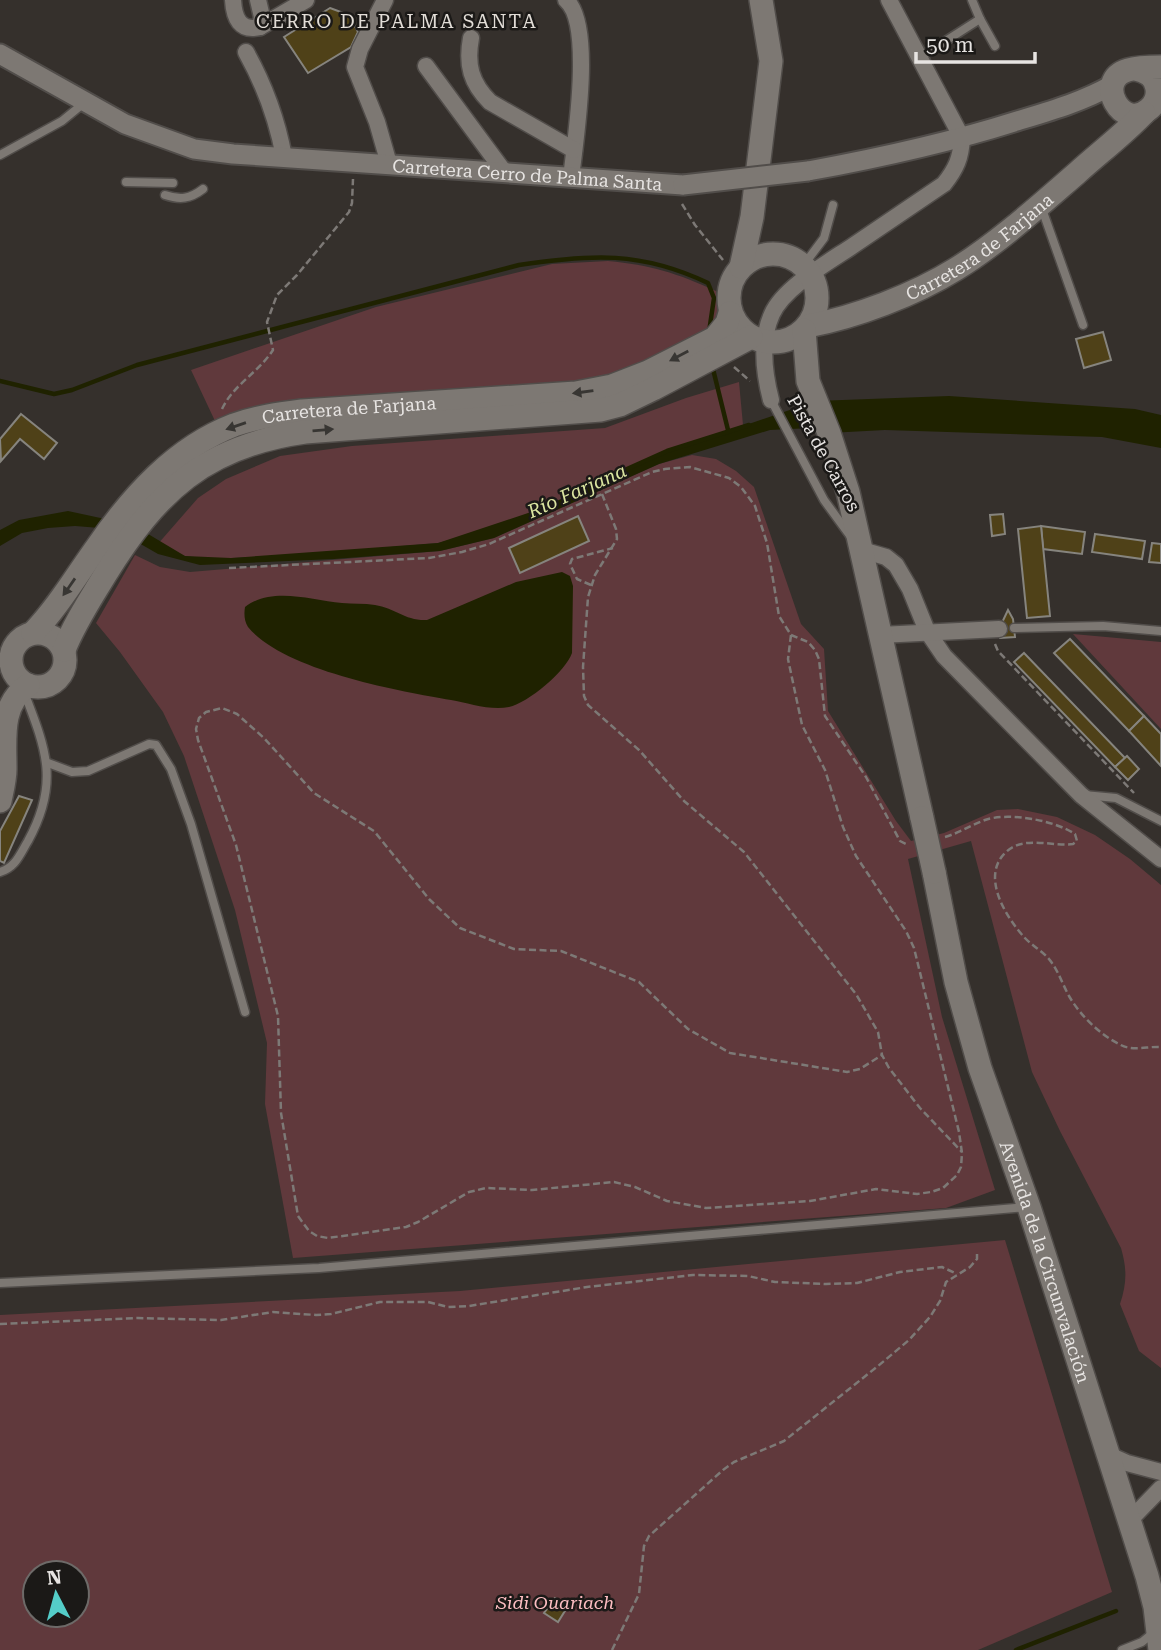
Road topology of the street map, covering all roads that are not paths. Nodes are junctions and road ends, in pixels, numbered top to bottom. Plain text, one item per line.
1 (233, 0) edge
2 (258, 0) edge
3 (306, 0) edge
4 (385, 0) edge
5 (761, 0) edge
6 (889, 0) edge
7 (972, 0) edge
8 (573, 4) edge
9 (979, 19) junction
10 (260, 27) junction
11 (471, 38) dead end
12 (995, 46) dead end
13 (246, 52) dead end
14 (0, 54) edge
15 (919, 58) junction
16 (426, 66) dead end
17 (1161, 67) edge
18 (1135, 69) junction
19 (1113, 97) junction
20 (85, 103) junction
21 (1153, 105) edge
22 (962, 138) junction
23 (574, 150) junction
24 (0, 155) edge
25 (284, 157) junction
26 (1091, 160) junction
27 (389, 164) junction
28 (505, 173) junction
29 (571, 178) junction
30 (127, 182) dead end
31 (173, 183) dead end
32 (203, 189) dead end
33 (165, 195) dead end
34 (833, 205) dead end
35 (1040, 205) junction
36 (752, 217) junction
37 (778, 254) junction
38 (730, 269) junction
39 (810, 279) junction
40 (725, 306) junction
41 (855, 313) junction
42 (1083, 325) dead end
43 (806, 328) junction
44 (762, 341) junction
45 (715, 351) junction
46 (651, 381) junction
47 (808, 381) junction
48 (773, 404) joint
49 (144, 503) junction
50 (111, 546) junction
51 (862, 550) junction
52 (1001, 629) joint
53 (927, 631) junction
54 (1161, 631) edge
55 (33, 633) junction
56 (880, 635) junction
57 (64, 650) junction
58 (6, 669) edge
59 (25, 686) junction
60 (48, 763) junction
61 (3, 774) edge
62 (1081, 795) junction
63 (0, 802) edge
64 (1161, 821) edge
65 (1161, 859) edge
66 (0, 872) edge
67 (246, 1012) dead end
68 (1029, 1207) junction
69 (0, 1283) edge
70 (1107, 1454) junction
71 (1161, 1472) edge
72 (1161, 1488) edge
73 (1129, 1521) junction
74 (1158, 1624) junction
75 (1122, 1650) edge
76 (1160, 1650) edge

1 - 10 street
2 - 10 street
3 - 10 street
4 - 27 street
5 - 36 main road
6 - 15 street
7 - 9 lane
8 - 23 street
9 - 12 lane
9 - 15 lane
11 - 23 street
13 - 25 street
14 - 20 street, Carretera Cerro de Palma Santa
15 - 22 street
16 - 28 street
17 - 18 main road
18 - 19 main road
18 - 21 main road
19 - 21 main road
19 - 22 street, Carretera Cerro de Palma Santa
19 - 26 main road, Carretera de Farjana
20 - 24 lane
20 - 25 street, Carretera Cerro de Palma Santa
21 - 26 main road, Carretera de Farjana
22 - 29 street, Carretera Cerro de Palma Santa, bridge
22 - 39 street, Pista de Carros
23 - 29 street
25 - 27 street, Carretera Cerro de Palma Santa
26 - 35 main road, Carretera de Farjana
27 - 28 street, Carretera Cerro de Palma Santa
28 - 29 street, Carretera Cerro de Palma Santa
30 - 31 lane
32 - 33 lane
34 - 39 lane
35 - 41 main road, Carretera de Farjana
35 - 42 lane
36 - 37 main road
36 - 38 main road
37 - 38 main road
37 - 39 main road
38 - 40 main road
39 - 41 main road
39 - 43 main road
39 - 44 street, Pista de Carros
40 - 44 main road
40 - 45 main road, Carretera de Farjana
41 - 43 main road, Carretera de Farjana
43 - 44 main road, Carretera de Farjana
43 - 47 main road
44 - 45 main road, Carretera de Farjana
44 - 47 main road
44 - 48 street, Pista de Carros
45 - 46 main road, Carretera de Farjana
49 -> 46 main road, Carretera de Farjana
46 -> 49 main road, Carretera de Farjana
47 - 51 main road, Avenida de la Circunvalación
48 - 51 lane, Pista de Carros
49 - 50 main road, Carretera de Farjana
50 -> 55 main road, Carretera de Farjana
50 - 57 main road, Carretera de Farjana
51 - 53 street, Pista de Carros
51 - 56 main road, Avenida de la Circunvalación
52 - 53 street
52 - 54 lane
53 - 56 street
53 - 62 street, Pista de Carros
55 - 57 main road
55 - 58 main road, Carretera de Farjana
56 - 68 main road, Avenida de la Circunvalación, bridge
57 - 59 main road, Carretera de Farjana
58 - 59 main road, Carretera de Farjana
59 - 60 lane
59 - 61 main road
60 - 66 lane
60 - 67 lane
61 - 63 main road
62 - 64 lane
62 - 65 street, Pista de Carros
68 - 69 lane
68 - 70 main road, Avenida de la Circunvalación
70 - 71 street
70 - 73 main road, Avenida de la Circunvalación
72 - 73 street
73 - 74 main road, Avenida de la Circunvalación
74 - 75 lane
74 - 76 main road, Avenida de la Circunvalación

